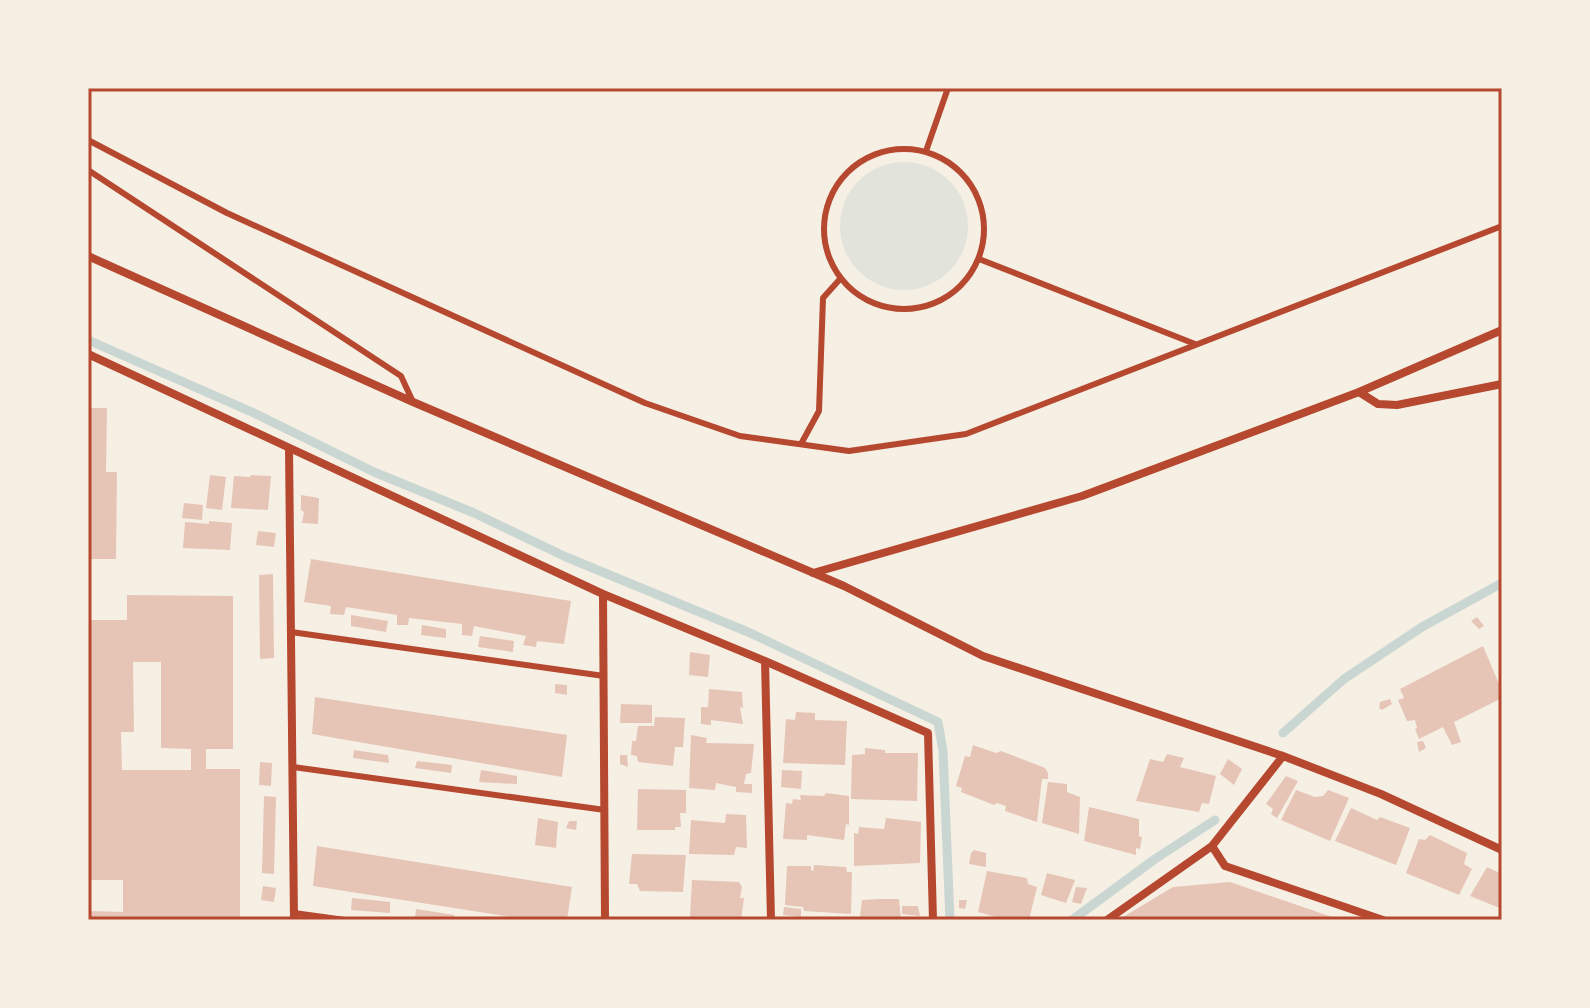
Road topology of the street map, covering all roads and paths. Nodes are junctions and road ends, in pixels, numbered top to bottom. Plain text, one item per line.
1 (948, 88) edge
2 (88, 140) edge
3 (926, 151) junction
4 (88, 170) edge
5 (1502, 226) edge
6 (88, 256) edge
7 (979, 259) junction
8 (840, 279) junction
9 (1502, 330) edge
10 (1196, 345) junction
11 (88, 354) edge
12 (1502, 384) edge
13 (1359, 392) junction
14 (413, 402) junction
15 (801, 444) junction
16 (289, 448) junction
17 (813, 573) junction
18 (603, 594) junction
19 (291, 632) junction
20 (765, 661) junction
21 (604, 676) junction
22 (1283, 756) junction
23 (293, 767) junction
24 (605, 810) junction
25 (1212, 846) junction
26 (1502, 850) edge
27 (294, 916) edge
28 (345, 920) edge
29 (605, 920) edge
30 (771, 920) edge
31 (933, 920) edge
32 (1107, 920) edge
33 (1383, 920) edge

1 - 3 lane
2 - 15 lane
3 - 7 lane
3 - 8 lane
4 - 14 lane
5 - 10 lane
6 - 14 street
7 - 8 lane
7 - 10 lane
8 - 15 lane
9 - 13 street
10 - 15 lane
11 - 16 street
12 - 13 street
13 - 17 street
14 - 17 street
16 - 18 street
16 - 19 street
17 - 22 street
18 - 20 street
18 - 21 street
19 - 21 lane
19 - 23 street
20 - 30 street
20 - 31 street
21 - 24 street
22 - 25 street
22 - 26 street
23 - 24 lane
23 - 27 street
24 - 29 street
25 - 32 street
25 - 33 street
27 - 28 lane

